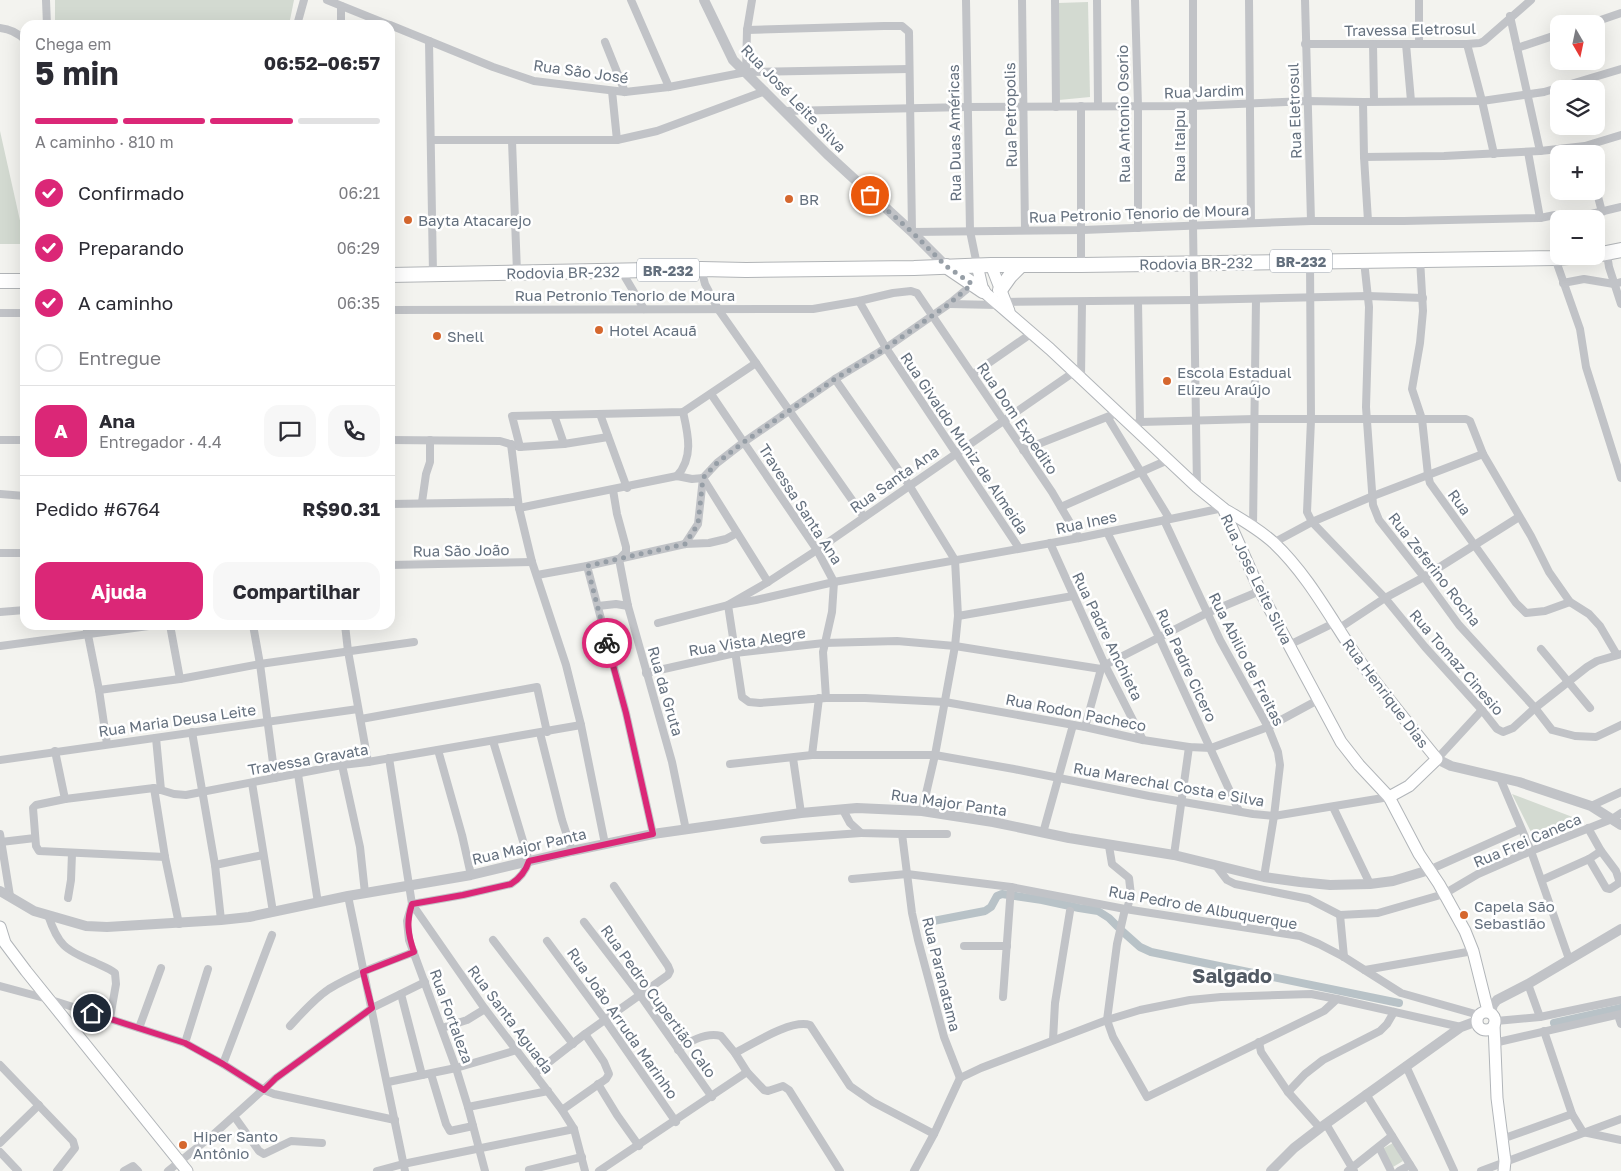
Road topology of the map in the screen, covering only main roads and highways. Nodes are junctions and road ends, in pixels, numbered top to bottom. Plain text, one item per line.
1 (1621, 250) edge
2 (1605, 253) edge
3 (1550, 258) edge
4 (984, 265) junction
5 (1021, 265) junction
6 (946, 266) junction
7 (395, 274) edge
8 (0, 281) edge
9 (20, 281) edge
10 (978, 287) junction
11 (1001, 299) junction
12 (1222, 508) junction
13 (1389, 798) junction
14 (0, 929) edge
15 (183, 1166) edge
16 (1504, 1166) edge

1 - 2 highway
3 - 5 highway, Rodovia BR-232 / BR-232
4 - 5 highway, BR-232
4 - 6 highway, BR-232
4 - 10 main road
4 - 11 main road, Rua Jose Leite Silva
5 - 11 highway
6 - 7 highway, Rodovia BR-232 / BR-232
6 - 10 highway
8 - 9 highway
10 - 11 main road, Rua Jose Leite Silva
11 - 12 main road, Rua Jose Leite Silva
12 - 13 main road, Rua Jose Leite Silva
12 - 13 main road, Rua Henrique Dias
13 - 16 main road, Rua Jose Leite Silva
14 - 15 main road

